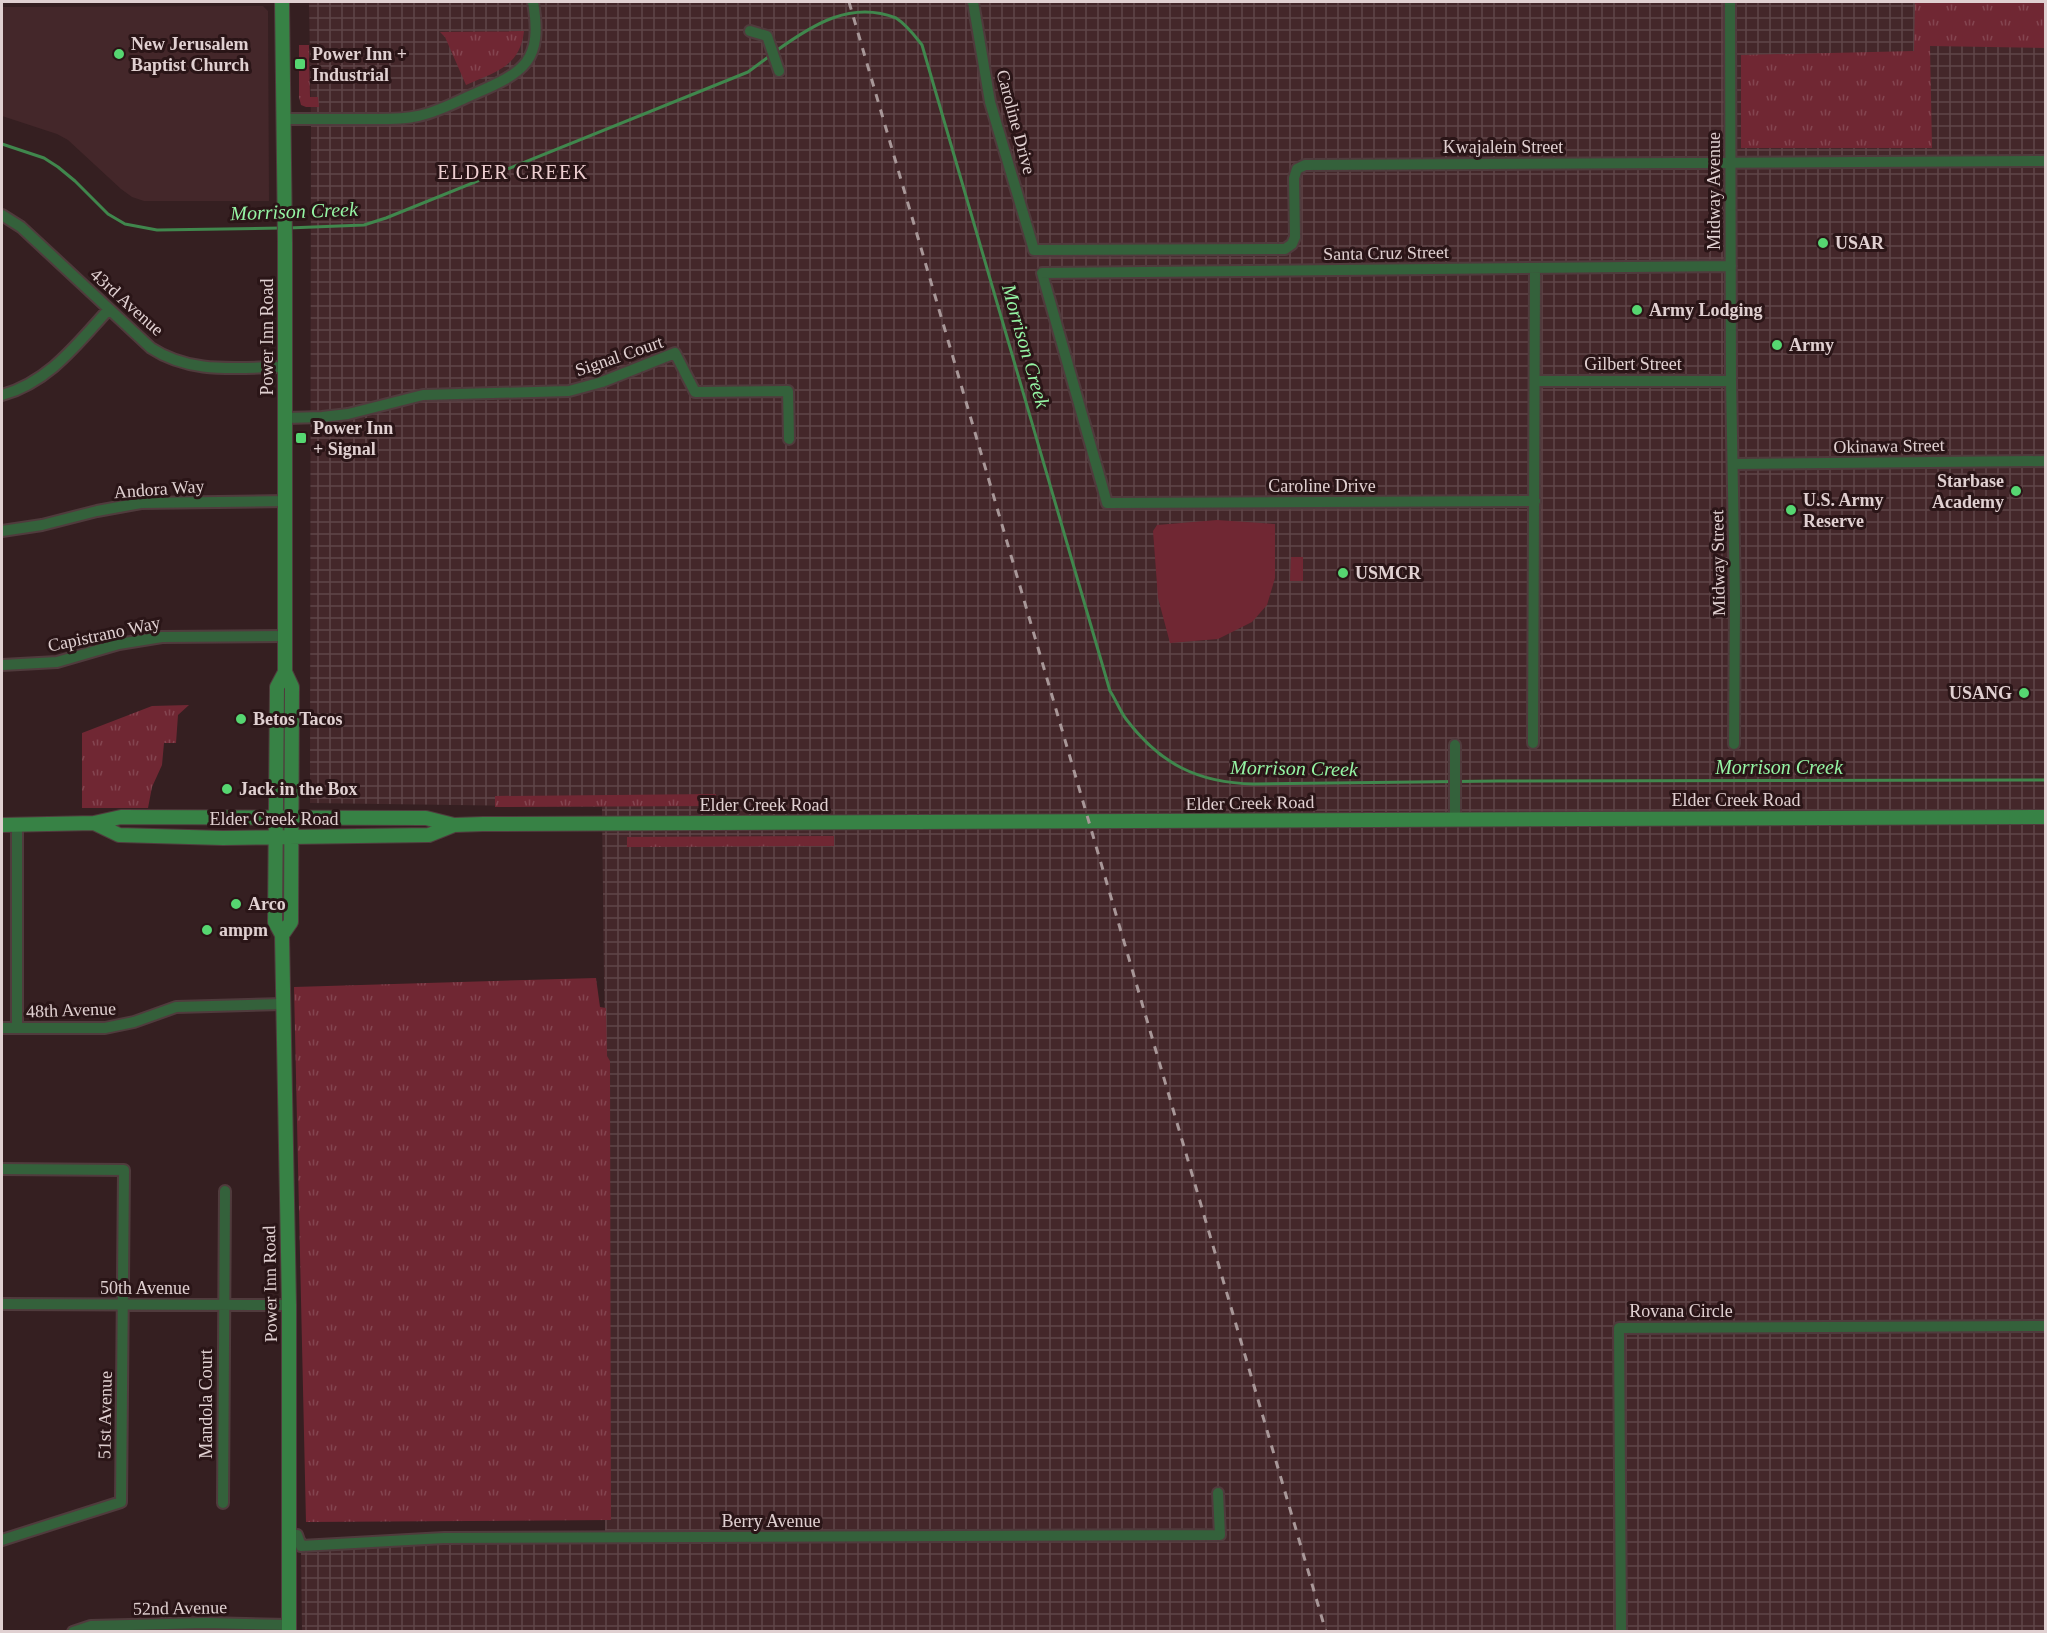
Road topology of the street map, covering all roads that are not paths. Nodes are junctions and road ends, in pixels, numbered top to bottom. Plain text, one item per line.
1 (282, 2) edge
2 (533, 2) edge
3 (973, 2) edge
4 (1730, 2) edge
5 (750, 30) dead end
6 (779, 71) dead end
7 (284, 119) junction
8 (2046, 160) edge
9 (1731, 161) junction
10 (2, 215) edge
11 (1034, 250) joint
12 (1731, 266) junction
13 (1535, 268) junction
14 (1042, 273) joint
15 (109, 309) junction
16 (285, 367) junction
17 (1534, 381) junction
18 (1731, 381) junction
19 (2, 395) edge
20 (285, 418) junction
21 (789, 439) dead end
22 (2046, 461) edge
23 (1733, 464) junction
24 (286, 501) junction
25 (1535, 501) junction
26 (2, 531) edge
27 (285, 636) junction
28 (2, 665) edge
29 (285, 672) junction
30 (1533, 742) dead end
31 (1734, 744) dead end
32 (1455, 745) dead end
33 (2046, 817) edge
34 (276, 819) junction
35 (291, 819) junction
36 (1455, 819) junction
37 (94, 823) junction
38 (17, 824) junction
39 (2, 825) edge
40 (454, 825) junction
41 (275, 837) junction
42 (291, 837) junction
43 (282, 935) junction
44 (283, 1004) junction
45 (17, 1028) junction
46 (2, 1029) edge
47 (2, 1169) edge
48 (225, 1191) dead end
49 (2, 1304) edge
50 (123, 1305) junction
51 (223, 1305) junction
52 (289, 1305) junction
53 (2046, 1326) edge
54 (1218, 1493) dead end
55 (223, 1503) dead end
56 (289, 1535) junction
57 (2, 1540) edge
58 (289, 1628) edge
59 (73, 1632) edge
60 (1621, 1632) edge

1 - 7 main road, Power Inn Road
2 - 7 street
3 - 11 street, Caroline Drive
4 - 9 street, Midway Avenue
5 - 6 street
7 - 16 main road, Power Inn Road
8 - 9 street, Kwajalein Street
9 - 11 street, Kwajalein Street
9 - 12 street, Midway Avenue
10 - 15 street, 43rd Avenue
12 - 13 street, Santa Cruz Street
12 - 18 street, Midway Avenue
13 - 14 street, Santa Cruz Street
13 - 17 street
14 - 25 street, Caroline Drive
15 - 16 street, 43rd Avenue
15 - 19 street
16 - 20 main road, Power Inn Road
17 - 18 street, Gilbert Street
17 - 25 street
18 - 23 street, Midway Street
20 - 21 street, Signal Court
20 - 24 main road, Power Inn Road
22 - 23 street, Okinawa Street
23 - 31 street, Midway Street
24 - 26 street, Andora Way
24 - 27 main road, Power Inn Road
25 - 30 street
27 - 28 street, Capistrano Way
27 - 29 main road, Power Inn Road
29 - 34 main road, Power Inn Road
29 - 35 main road, Power Inn Road
32 - 36 street
33 - 36 main road, Elder Creek Road
34 - 35 main road, Elder Creek Road
34 - 37 main road, Elder Creek Road
34 - 41 main road, Power Inn Road
35 - 40 main road, Elder Creek Road
35 - 42 main road, Power Inn Road
36 - 40 main road, Elder Creek Road
37 - 38 main road, Elder Creek Road
37 - 41 main road, Elder Creek Road
38 - 39 main road, Elder Creek Road
38 - 45 street
40 - 42 main road, Elder Creek Road
41 - 42 main road, Elder Creek Road
41 - 43 main road, Power Inn Road
42 - 43 main road, Power Inn Road
43 - 44 main road, Power Inn Road
44 - 45 street, 48th Avenue
44 - 52 main road, Power Inn Road
45 - 46 street, 48th Avenue
47 - 50 street, 51st Avenue
48 - 51 street, Mandola Court
49 - 50 street, 50th Avenue
50 - 51 street, 50th Avenue
50 - 57 street, 51st Avenue
51 - 52 street, 50th Avenue
51 - 55 street, Mandola Court
52 - 56 main road, Power Inn Road
53 - 60 street, Rovana Circle
54 - 56 street, Berry Avenue
56 - 58 main road, Power Inn Road
58 - 59 street, 52nd Avenue

